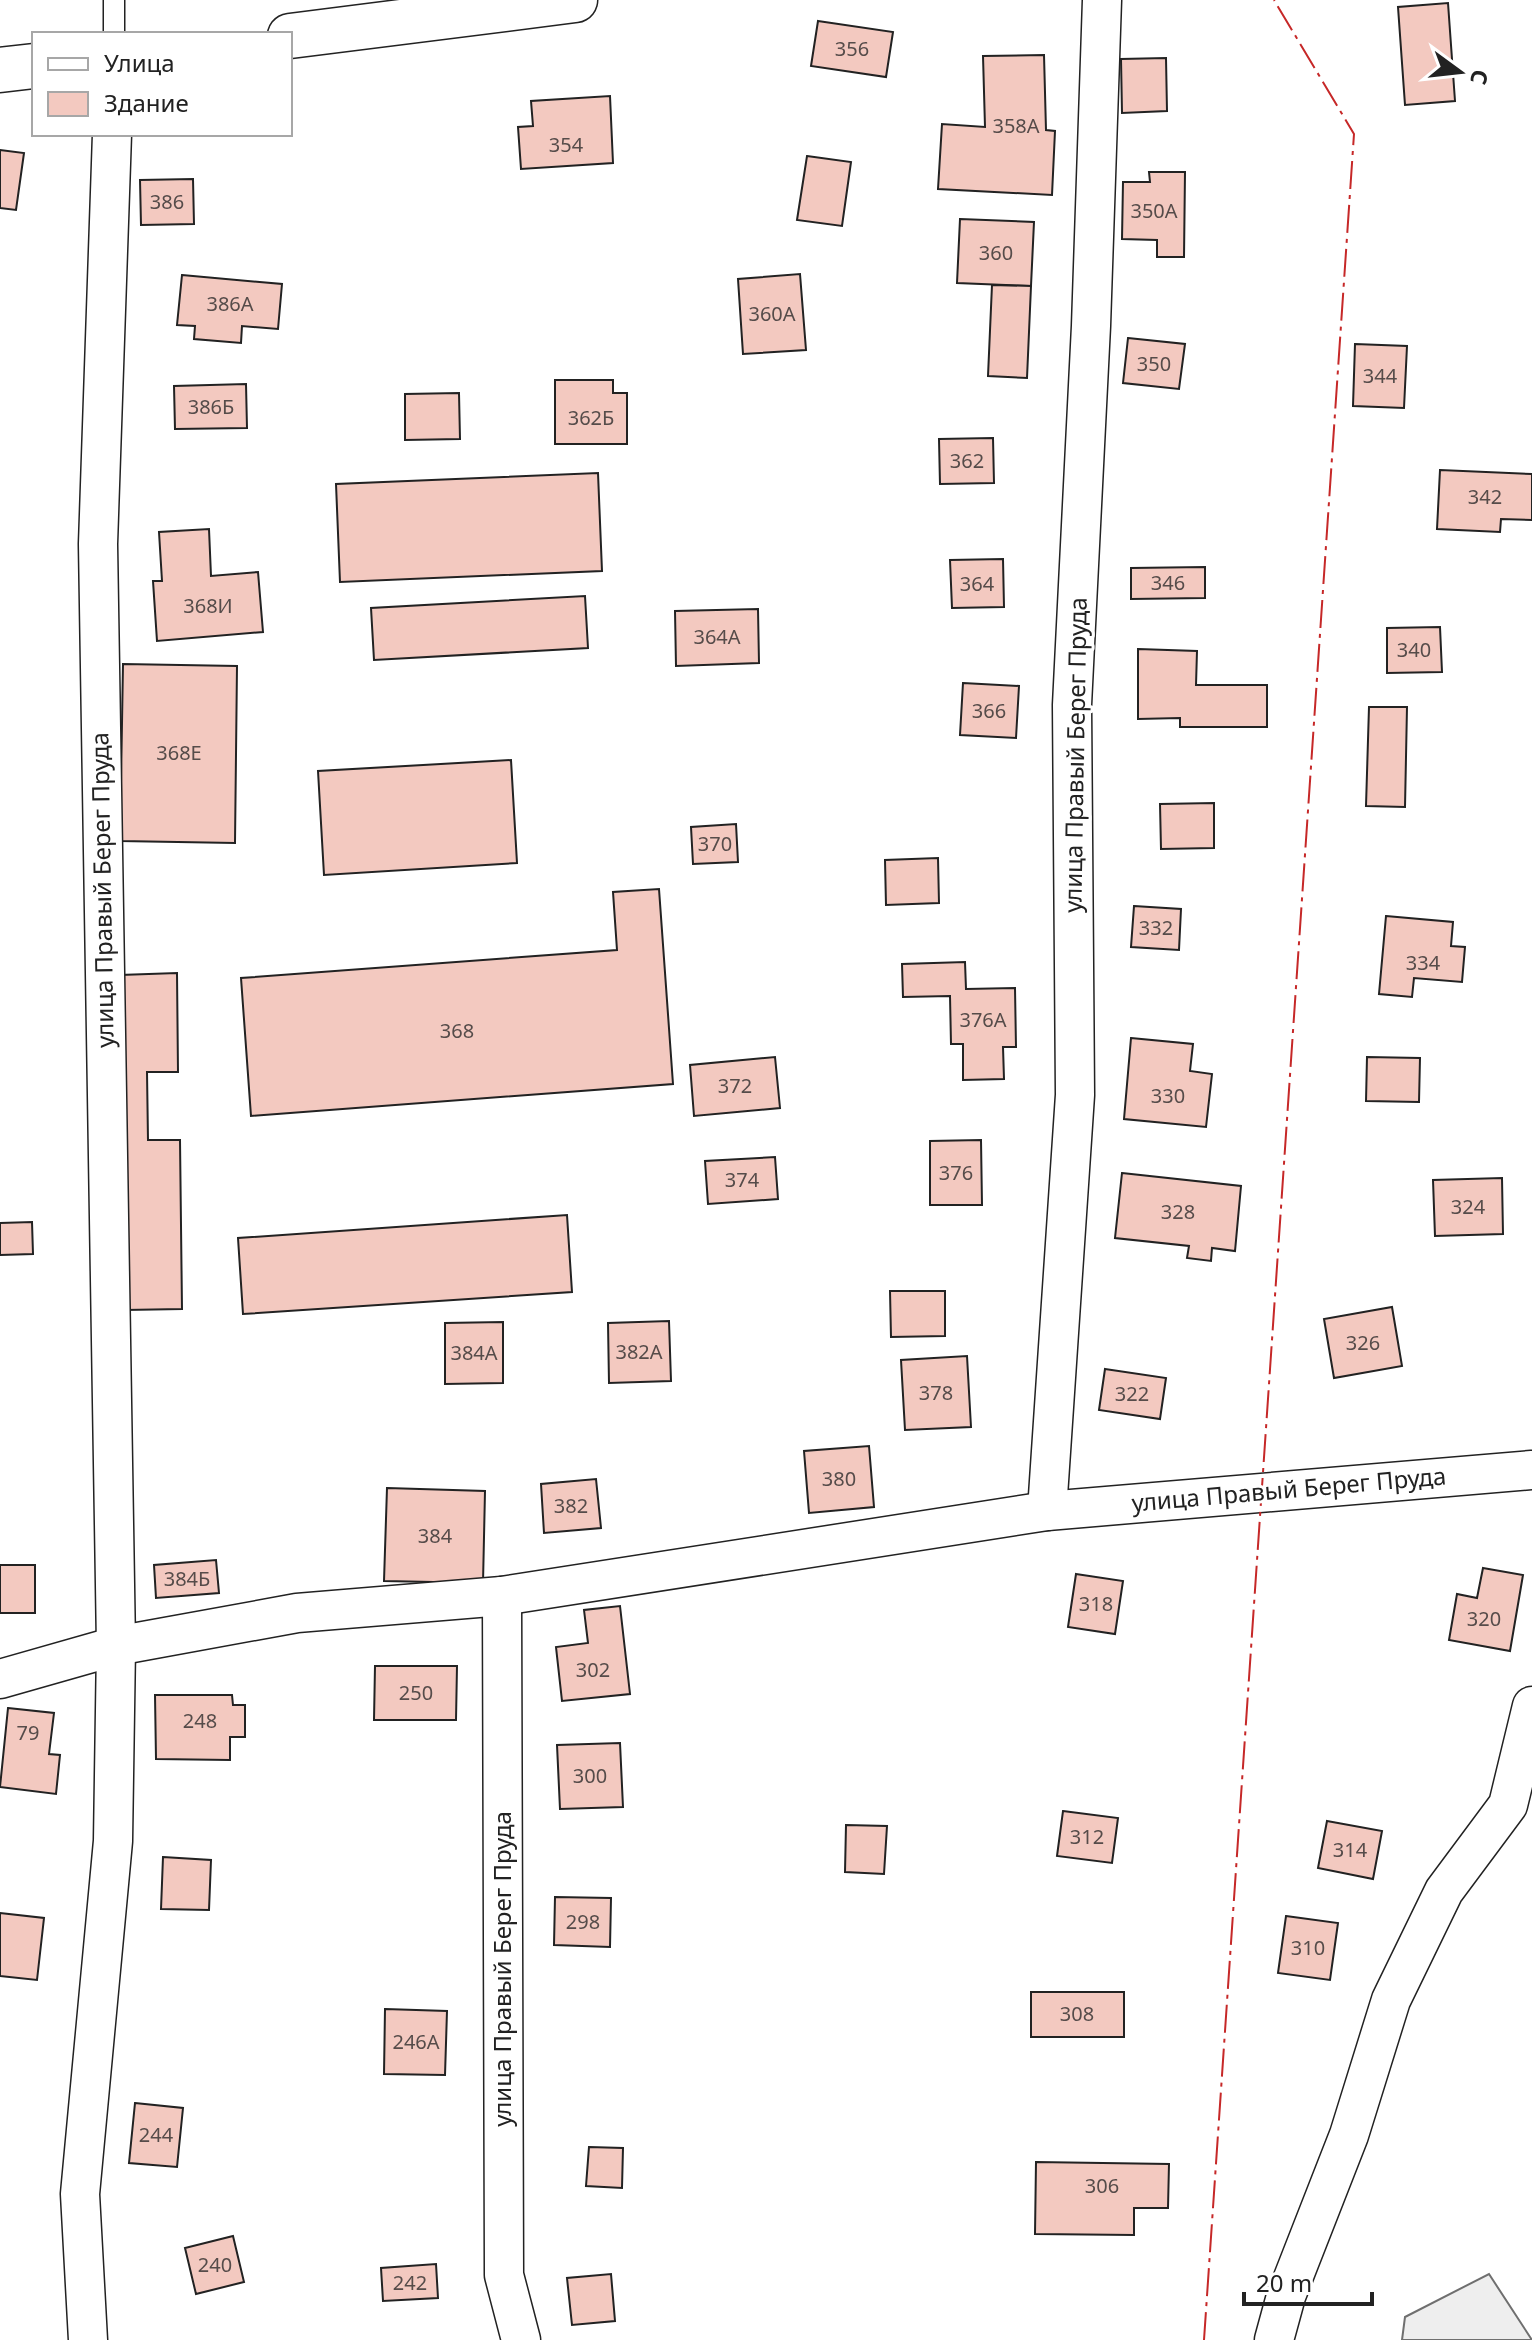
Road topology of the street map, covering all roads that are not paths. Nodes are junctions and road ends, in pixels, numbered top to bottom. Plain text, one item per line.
1 (114, 0) edge
2 (575, 0) edge
3 (1102, 0) edge
4 (114, 32) edge
5 (292, 36) edge
6 (32, 66) edge
7 (0, 70) edge
8 (112, 136) edge
9 (1532, 1470) edge
10 (1047, 1511) junction
11 (502, 1596) junction
12 (116, 1646) junction
13 (0, 1679) edge
14 (1532, 1706) edge
15 (88, 2340) edge
16 (521, 2340) edge
17 (1274, 2340) edge

1 - 4 lane
2 - 5 main road
3 - 10 street, улица Правый Берег Пруда
6 - 7 main road
8 - 12 street, улица Правый Берег Пруда
9 - 10 street, улица Правый Берег Пруда
10 - 11 street, улица Правый Берег Пруда
11 - 12 street, улица Правый Берег Пруда
11 - 16 street, улица Правый Берег Пруда
12 - 13 street, улица Правый Берег Пруда
12 - 15 street, улица Правый Берег Пруда
14 - 17 street

